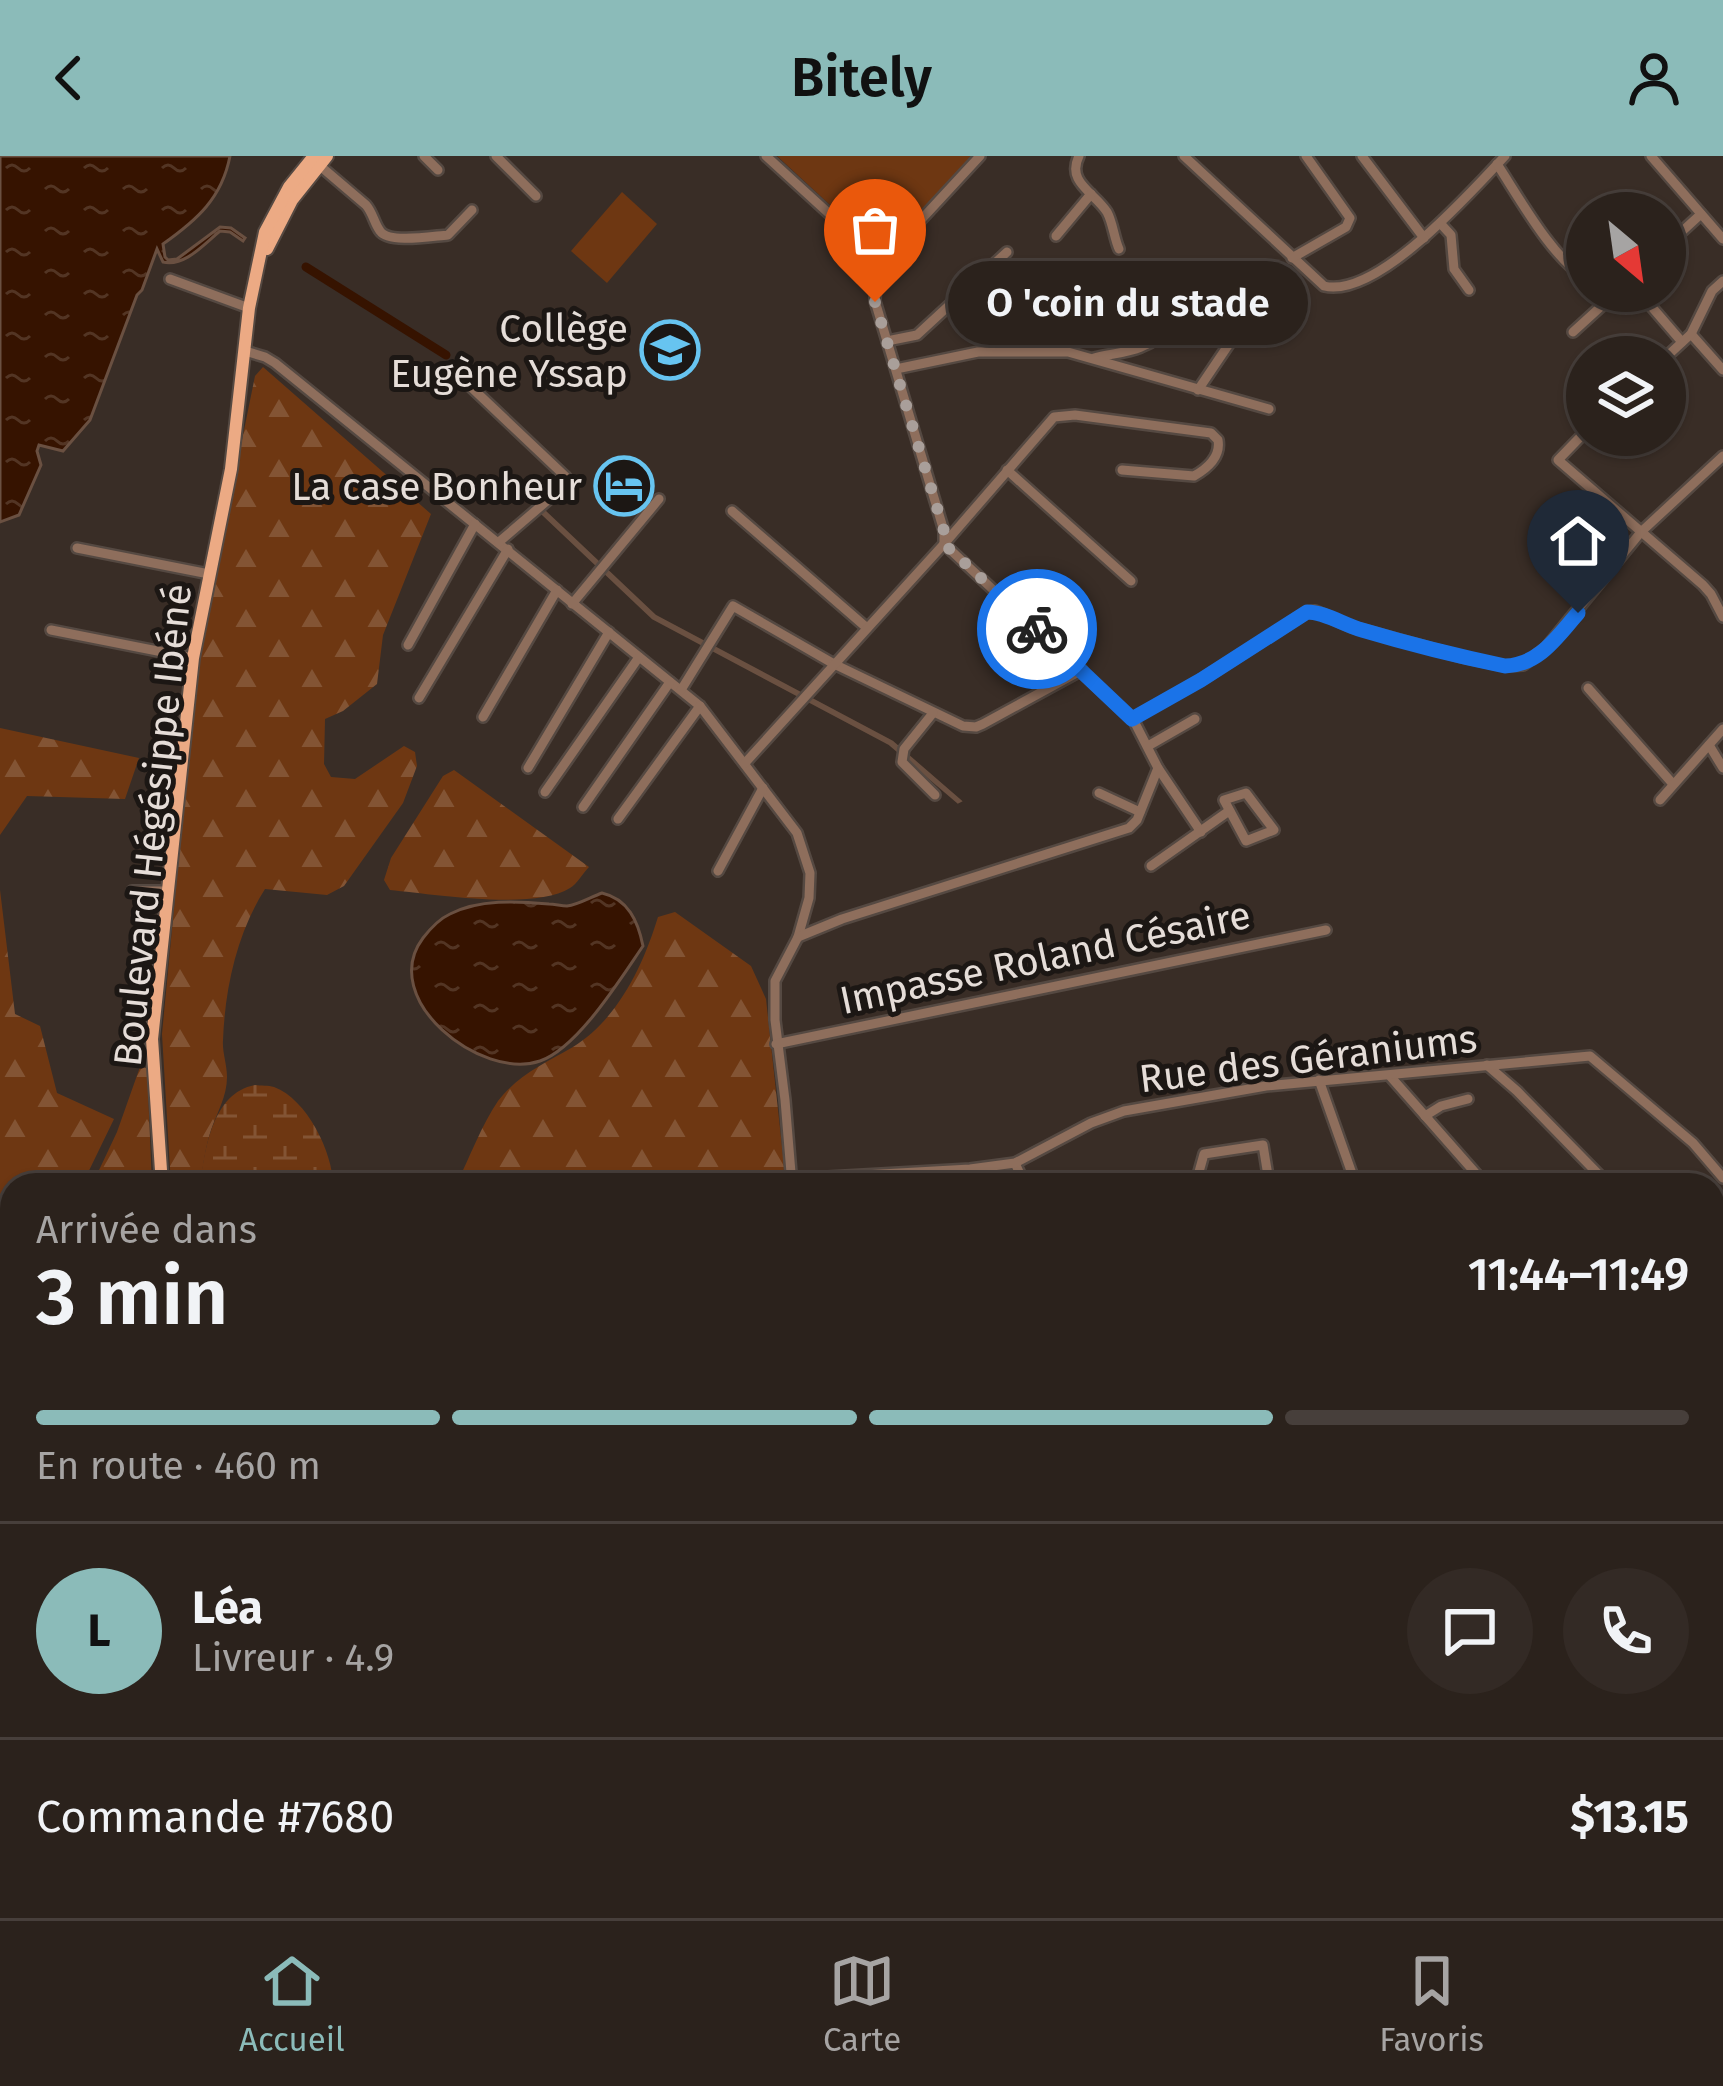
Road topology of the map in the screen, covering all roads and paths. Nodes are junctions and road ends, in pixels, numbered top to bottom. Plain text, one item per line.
1 (424, 156) edge
2 (496, 156) edge
3 (766, 156) edge
4 (980, 156) edge
5 (1078, 156) edge
6 (1184, 156) edge
7 (1306, 156) edge
8 (1362, 156) edge
9 (1651, 156) edge
10 (1503, 158) edge
11 (320, 159) edge
12 (438, 170) dead end
13 (1091, 194) junction
14 (536, 196) dead end
15 (472, 211) dead end
16 (1701, 214) junction
17 (1439, 223) junction
18 (1686, 228) edge
19 (1056, 236) dead end
20 (1424, 238) junction
21 (1723, 239) edge
22 (1119, 249) dead end
23 (1006, 252) dead end
24 (1292, 258) junction
25 (882, 262) junction
26 (1566, 262) edge
27 (170, 279) dead end
28 (1723, 281) edge
29 (1180, 287) dead end
30 (1469, 290) dead end
31 (249, 308) junction
32 (1254, 308) dead end
33 (1593, 312) edge
34 (1659, 312) edge
35 (1573, 332) dead end
36 (1684, 336) edge
37 (1686, 338) joint
38 (887, 341) junction
39 (245, 351) junction
40 (1094, 358) junction
41 (896, 369) junction
42 (453, 370) dead end
43 (1723, 370) edge
44 (1198, 390) junction
45 (1270, 409) dead end
46 (1566, 452) edge
47 (1723, 456) edge
48 (1007, 470) junction
49 (1122, 470) dead end
50 (659, 499) dead end
51 (732, 511) dead end
52 (475, 524) junction
53 (1641, 532) junction
54 (944, 544) junction
55 (504, 545) junction
56 (77, 548) dead end
57 (208, 574) junction
58 (1131, 581) dead end
59 (557, 590) junction
60 (572, 604) junction
61 (1722, 609) edge
62 (867, 628) junction
63 (51, 630) dead end
64 (609, 632) junction
65 (408, 646) dead end
66 (639, 657) junction
67 (193, 658) junction
68 (834, 664) junction
69 (1082, 670) junction
70 (670, 682) junction
71 (1588, 688) dead end
72 (681, 690) junction
73 (419, 698) dead end
74 (700, 706) junction
75 (933, 712) junction
76 (483, 717) dead end
77 (1195, 719) dead end
78 (1136, 725) dead end
79 (1723, 729) edge
80 (1709, 745) junction
81 (1148, 746) junction
82 (745, 763) junction
83 (528, 768) dead end
84 (1158, 768) junction
85 (1723, 768) edge
86 (1673, 784) junction
87 (763, 788) junction
88 (545, 792) dead end
89 (1100, 794) dead end
90 (935, 795) dead end
91 (1660, 800) dead end
92 (583, 807) dead end
93 (1229, 811) junction
94 (1140, 812) junction
95 (618, 819) dead end
96 (1201, 832) junction
97 (1151, 866) dead end
98 (718, 871) dead end
99 (132, 891) dead end
100 (167, 891) junction
101 (1326, 930) dead end
102 (798, 937) junction
103 (776, 1044) junction
104 (1487, 1065) junction
105 (1390, 1076) junction
106 (1319, 1080) junction
107 (1468, 1099) dead end
108 (1425, 1116) junction
109 (1015, 1163) junction
110 (161, 1173) edge
111 (791, 1173) edge
112 (915, 1173) edge
113 (1020, 1173) edge
114 (1199, 1173) edge
115 (1268, 1173) edge
116 (1352, 1173) edge
117 (1475, 1173) edge
118 (1597, 1173) edge
119 (1719, 1173) edge

1 - 12 street
2 - 14 street
3 - 25 street
4 - 25 street
5 - 13 street
6 - 24 street
7 - 24 street
8 - 20 street
9 - 16 street
10 - 17 street
10 - 26 street
11 - 15 street
11 - 31 main road, Boulevard Hégésippe Ibéné
13 - 19 street
13 - 22 street
16 - 18 street
16 - 21 street
17 - 20 street
17 - 30 street
20 - 24 street
23 - 38 street
25 - 38 street
27 - 31 street
28 - 37 street
29 - 40 street
31 - 39 main road, Boulevard Hégésippe Ibéné
32 - 44 street
33 - 35 street
34 - 36 street
37 - 43 street
38 - 41 street
39 - 52 street
39 - 57 main road, Boulevard Hégésippe Ibéné
40 - 41 street
40 - 44 street
41 - 54 street
42 - 55 street
44 - 45 street
46 - 53 street
47 - 53 street
48 - 49 street
48 - 54 street
48 - 58 street
50 - 60 street
51 - 62 street
52 - 55 street
52 - 65 street
53 - 61 street
53 - 69 street
54 - 62 street
54 - 69 street
55 - 59 street
55 - 73 street
56 - 57 street
57 - 67 main road, Boulevard Hégésippe Ibéné
59 - 60 street
59 - 76 street
60 - 64 street
62 - 68 street
63 - 67 street
64 - 66 street
64 - 83 street
66 - 70 street
66 - 88 street
67 - 100 main road, Boulevard Hégésippe Ibéné
68 - 72 street
68 - 75 street
68 - 82 street
69 - 75 street
70 - 72 street
70 - 92 street
71 - 86 street
72 - 74 street
74 - 82 street
74 - 95 street
75 - 90 street
77 - 81 street
78 - 81 street
79 - 80 street
80 - 85 street
80 - 86 street
81 - 84 street
82 - 87 street
84 - 94 street
84 - 96 street
86 - 91 street
87 - 98 street
87 - 102 street
89 - 94 street
93 - 93 street
93 - 96 street
94 - 102 street
96 - 97 street
99 - 100 street
100 - 110 main road, Boulevard Hégésippe Ibéné
101 - 103 street, Impasse Roland Césaire
102 - 103 street
103 - 111 street
104 - 105 street, Rue des Géraniums
104 - 118 street
104 - 119 street, Rue des Géraniums
105 - 106 street, Rue des Géraniums
105 - 108 street
106 - 109 street, Rue des Géraniums
106 - 116 street
107 - 108 street
108 - 117 street
109 - 112 street, Rue des Géraniums
109 - 113 street
114 - 115 street

